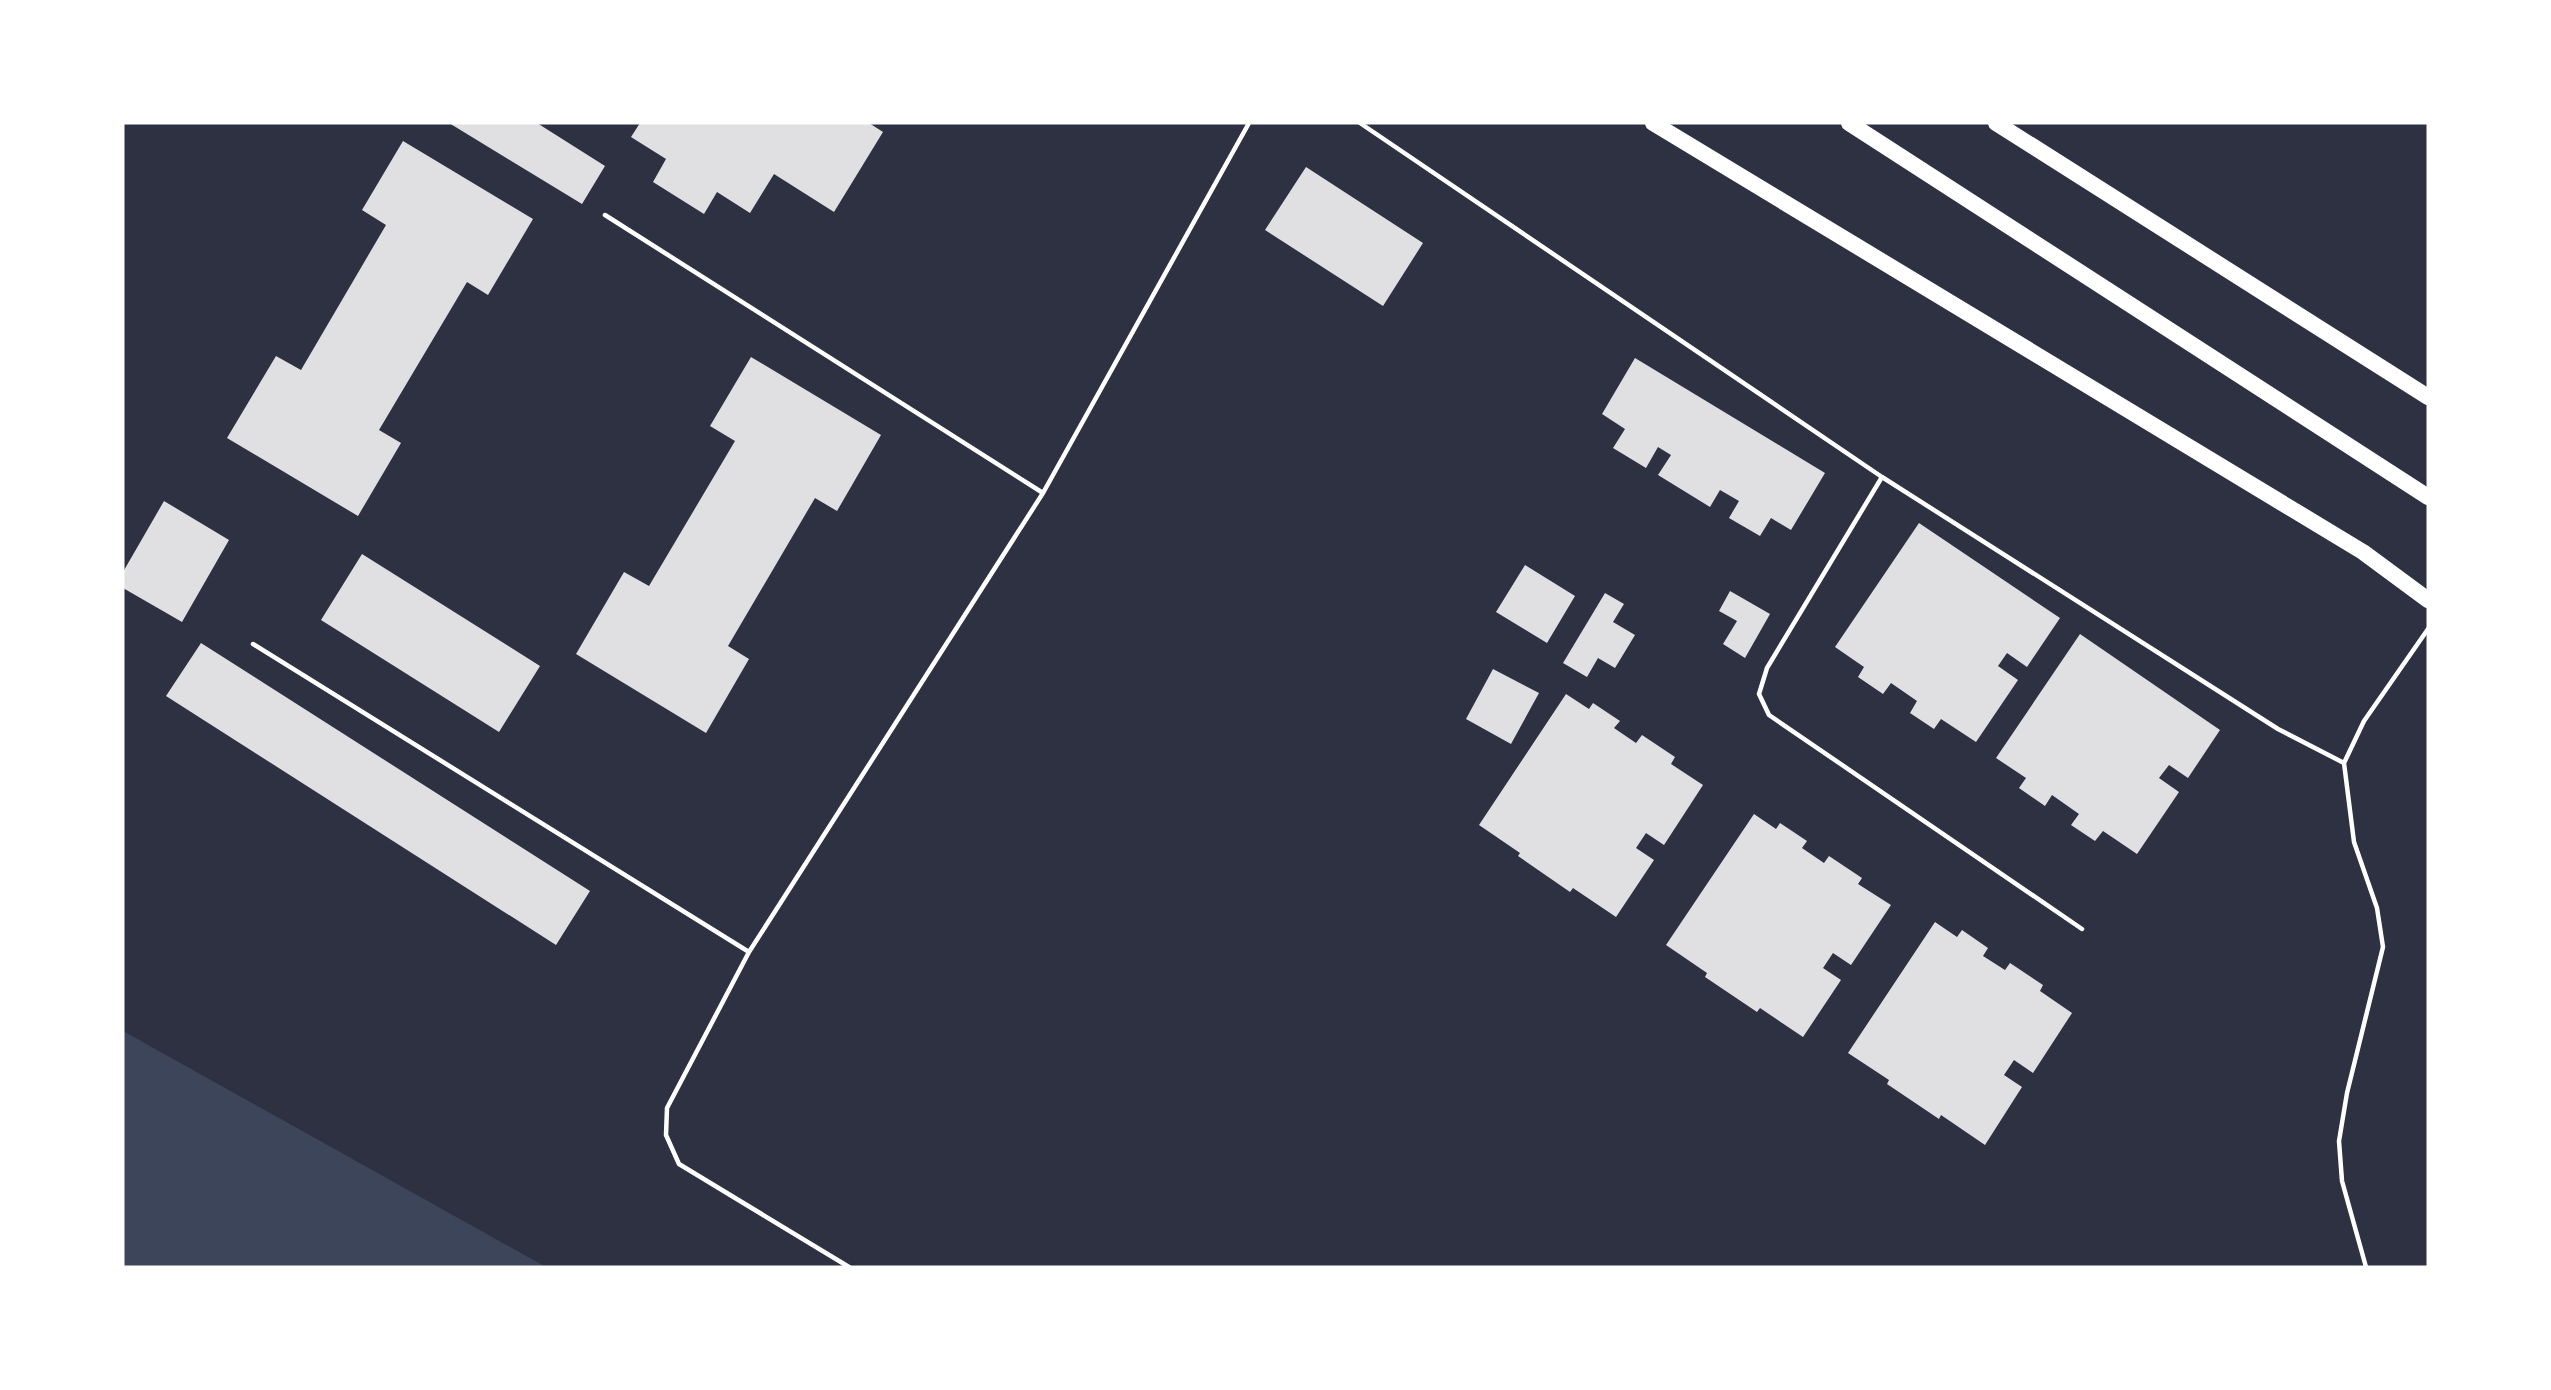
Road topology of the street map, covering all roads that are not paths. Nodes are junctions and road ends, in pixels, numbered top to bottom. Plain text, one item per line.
1 (1249, 123) edge
2 (1360, 123) edge
3 (1653, 123) edge
4 (1849, 123) edge
5 (1996, 123) edge
6 (604, 215) dead end
7 (2428, 397) edge
8 (1882, 477) junction
9 (1043, 493) junction
10 (2428, 497) edge
11 (2428, 600) edge
12 (2428, 628) edge
13 (253, 644) dead end
14 (2344, 763) junction
15 (2082, 928) dead end
16 (749, 952) junction
17 (849, 1267) edge
18 (2366, 1267) edge

1 - 9 lane
2 - 8 lane
3 - 11 highway
4 - 10 highway
5 - 7 highway
6 - 9 lane
8 - 14 lane
8 - 15 lane
9 - 16 lane
12 - 14 lane
13 - 16 lane
14 - 18 lane
16 - 17 lane

